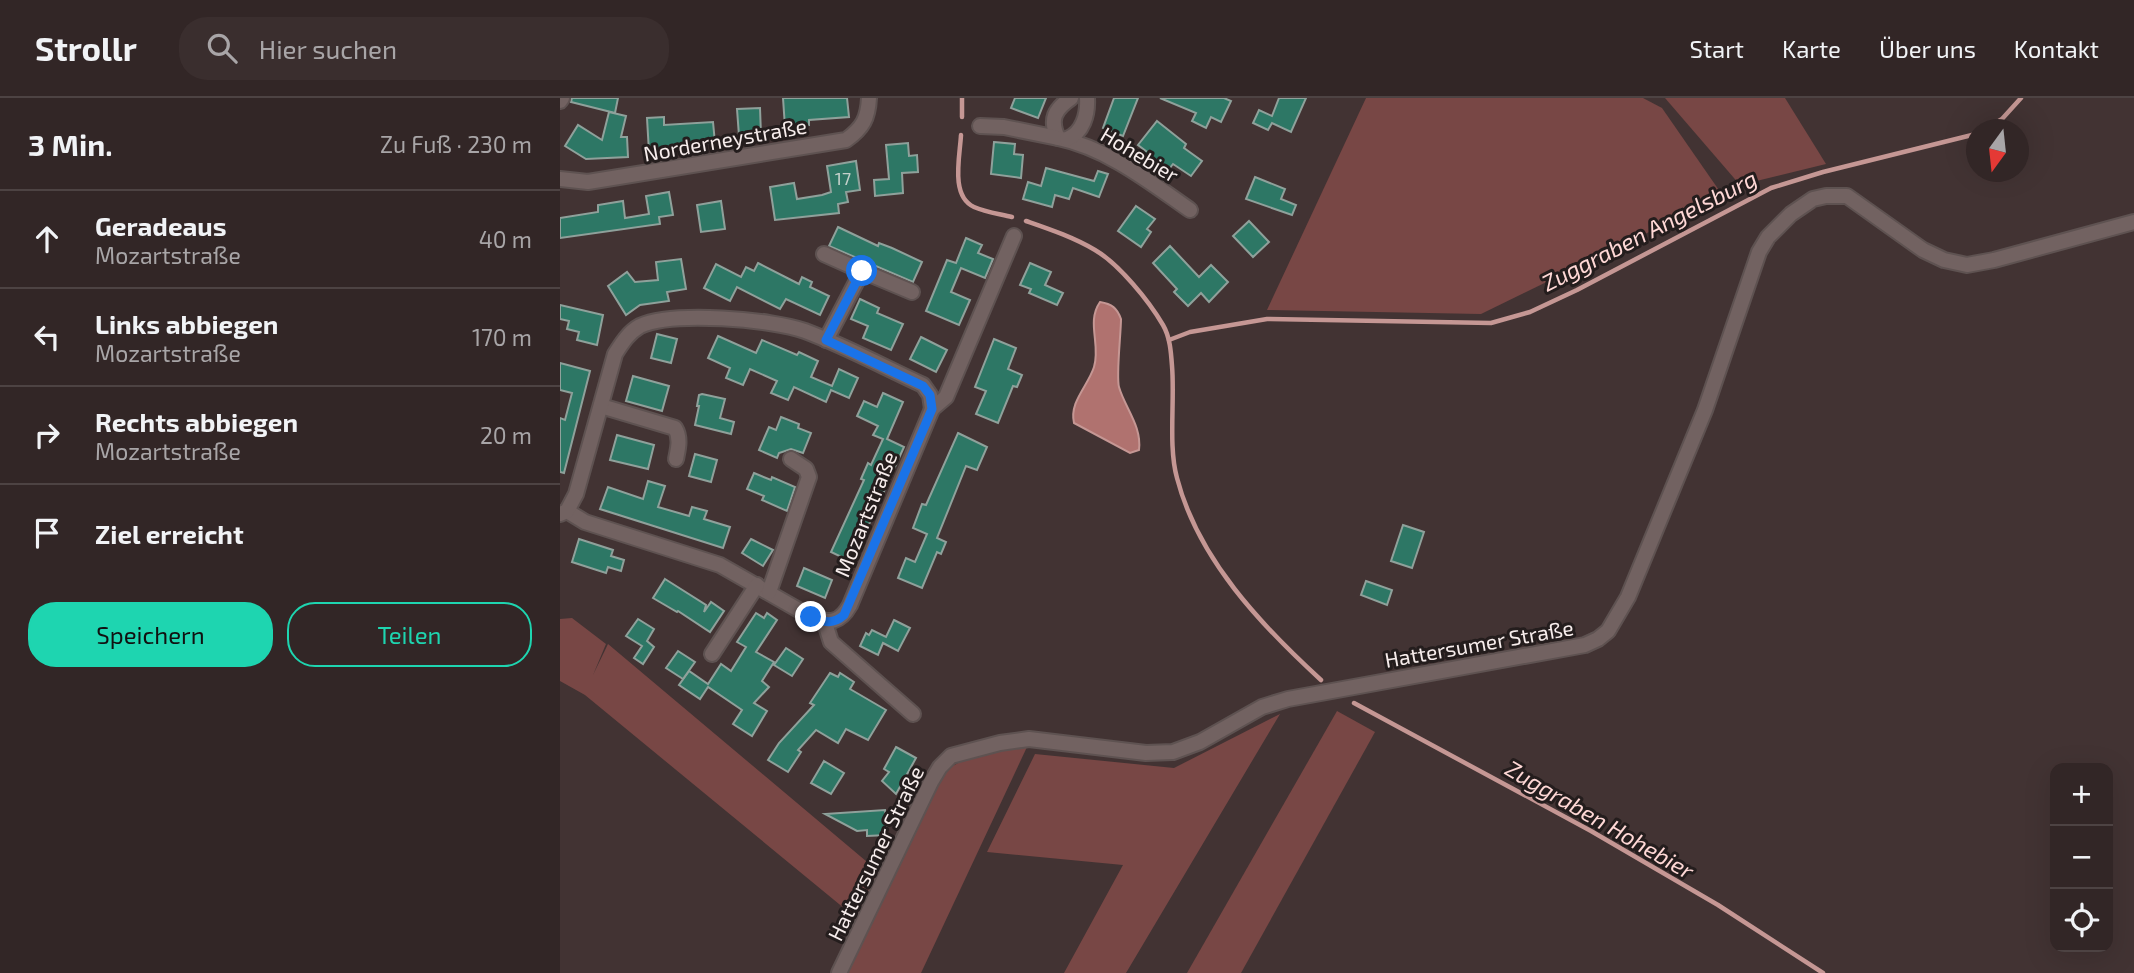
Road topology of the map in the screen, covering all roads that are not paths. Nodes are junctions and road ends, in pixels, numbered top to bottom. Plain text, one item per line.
1 (869, 98) edge
2 (1071, 98) edge
3 (1087, 98) edge
4 (980, 126) dead end
5 (1063, 139) junction
6 (560, 179) edge
7 (1190, 210) dead end
8 (2134, 222) edge
9 (1014, 236) dead end
10 (824, 254) dead end
11 (862, 271) junction
12 (912, 292) dead end
13 (826, 340) junction
14 (601, 407) junction
15 (932, 409) junction
16 (676, 459) dead end
17 (791, 459) dead end
18 (563, 512) edge
19 (763, 588) junction
20 (825, 623) junction
21 (712, 654) dead end
22 (913, 714) dead end
23 (839, 973) edge

1 - 6 street, Norderneystraße
2 - 5 street
3 - 5 street, Hohebier
4 - 5 street, Hohebier
5 - 7 street, Hohebier
8 - 23 street, Hattersumer Straße
9 - 15 street, Mozartstraße
10 - 11 street
11 - 12 street
11 - 13 street
13 - 14 street
13 - 15 street
14 - 16 street
14 - 18 street
15 - 20 street, Mozartstraße
17 - 19 street
18 - 19 street
19 - 20 street
19 - 21 street
20 - 22 street

